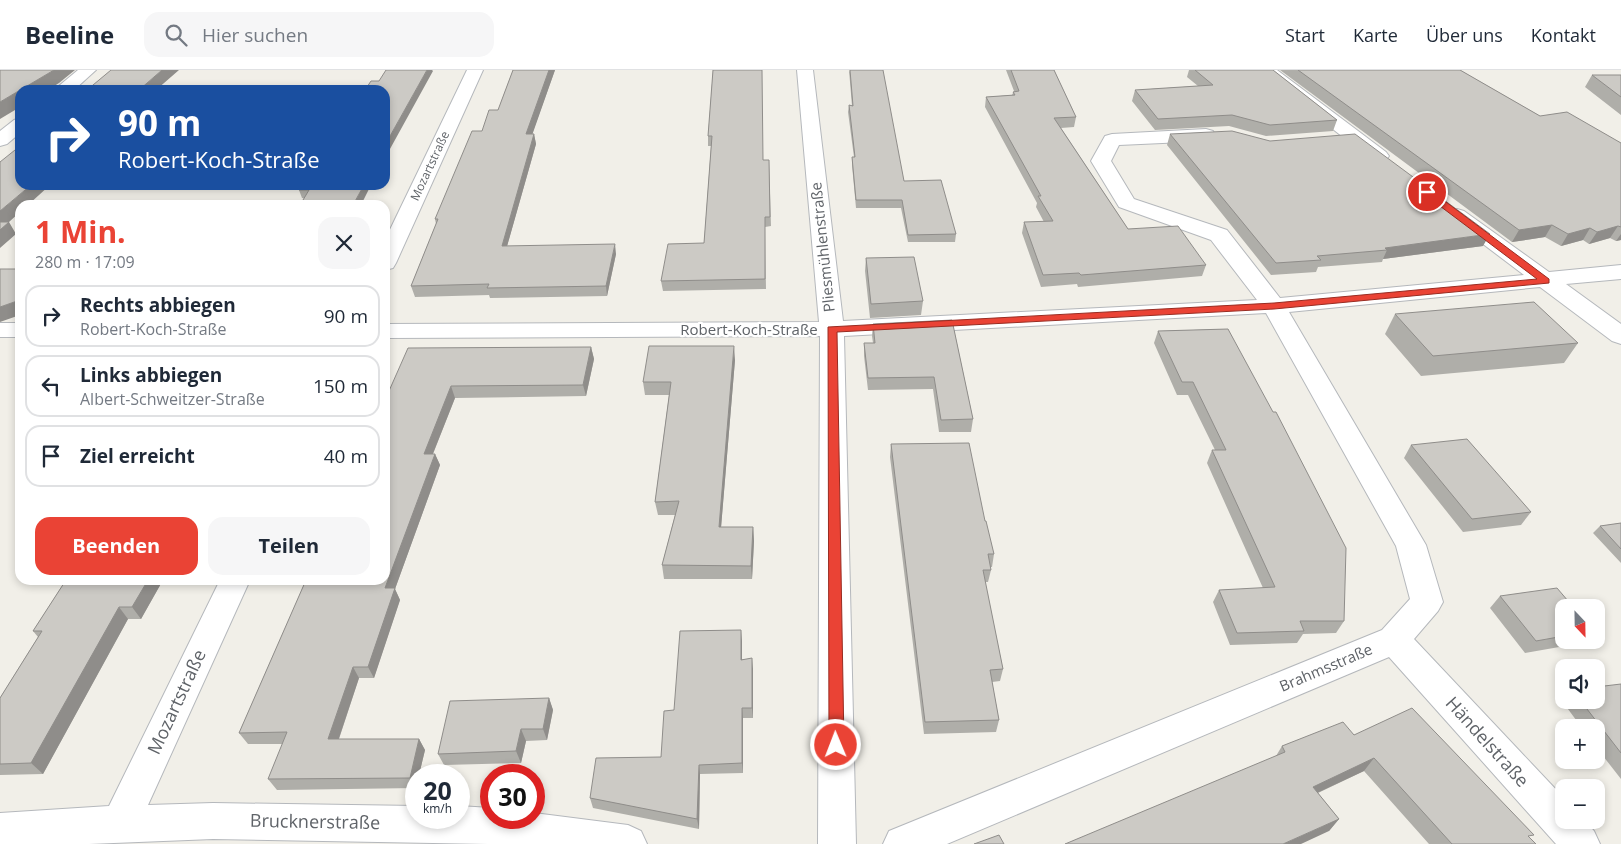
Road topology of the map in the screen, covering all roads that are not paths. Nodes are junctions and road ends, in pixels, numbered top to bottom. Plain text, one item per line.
1 (88, 70) edge
2 (475, 70) edge
3 (805, 70) edge
4 (1266, 70) edge
5 (69, 85) edge
6 (15, 128) edge
7 (1229, 134) edge
8 (1353, 137) junction
9 (1324, 139) edge
10 (0, 140) edge
11 (1392, 166) edge
12 (1446, 206) edge
13 (390, 252) edge
14 (1621, 272) edge
15 (1546, 281) junction
16 (1274, 306) junction
17 (0, 330) edge
18 (15, 330) edge
19 (832, 330) junction
20 (390, 331) edge
21 (1621, 336) edge
22 (233, 585) edge
23 (1394, 640) junction
24 (120, 824) junction
25 (0, 831) edge
26 (628, 844) edge
27 (837, 844) edge
28 (902, 844) edge
29 (1581, 844) edge

1 - 5 street
2 - 13 street, Mozartstraße
3 - 19 street, Pliesmühlenstraße
4 - 8 street
6 - 10 street
7 - 16 street
8 - 9 street
8 - 11 street
12 - 15 street
14 - 15 street, Robert-Koch-Straße
15 - 16 street, Robert-Koch-Straße
15 - 21 street
16 - 19 street, Robert-Koch-Straße
16 - 23 street, Brahmsstraße
17 - 18 street
19 - 20 street, Robert-Koch-Straße
19 - 27 street, Pliesmühlenstraße
22 - 24 street, Mozartstraße
23 - 28 street, Brahmsstraße
23 - 29 street, Händelstraße
24 - 25 street, Brucknerstraße
24 - 26 street, Brucknerstraße

